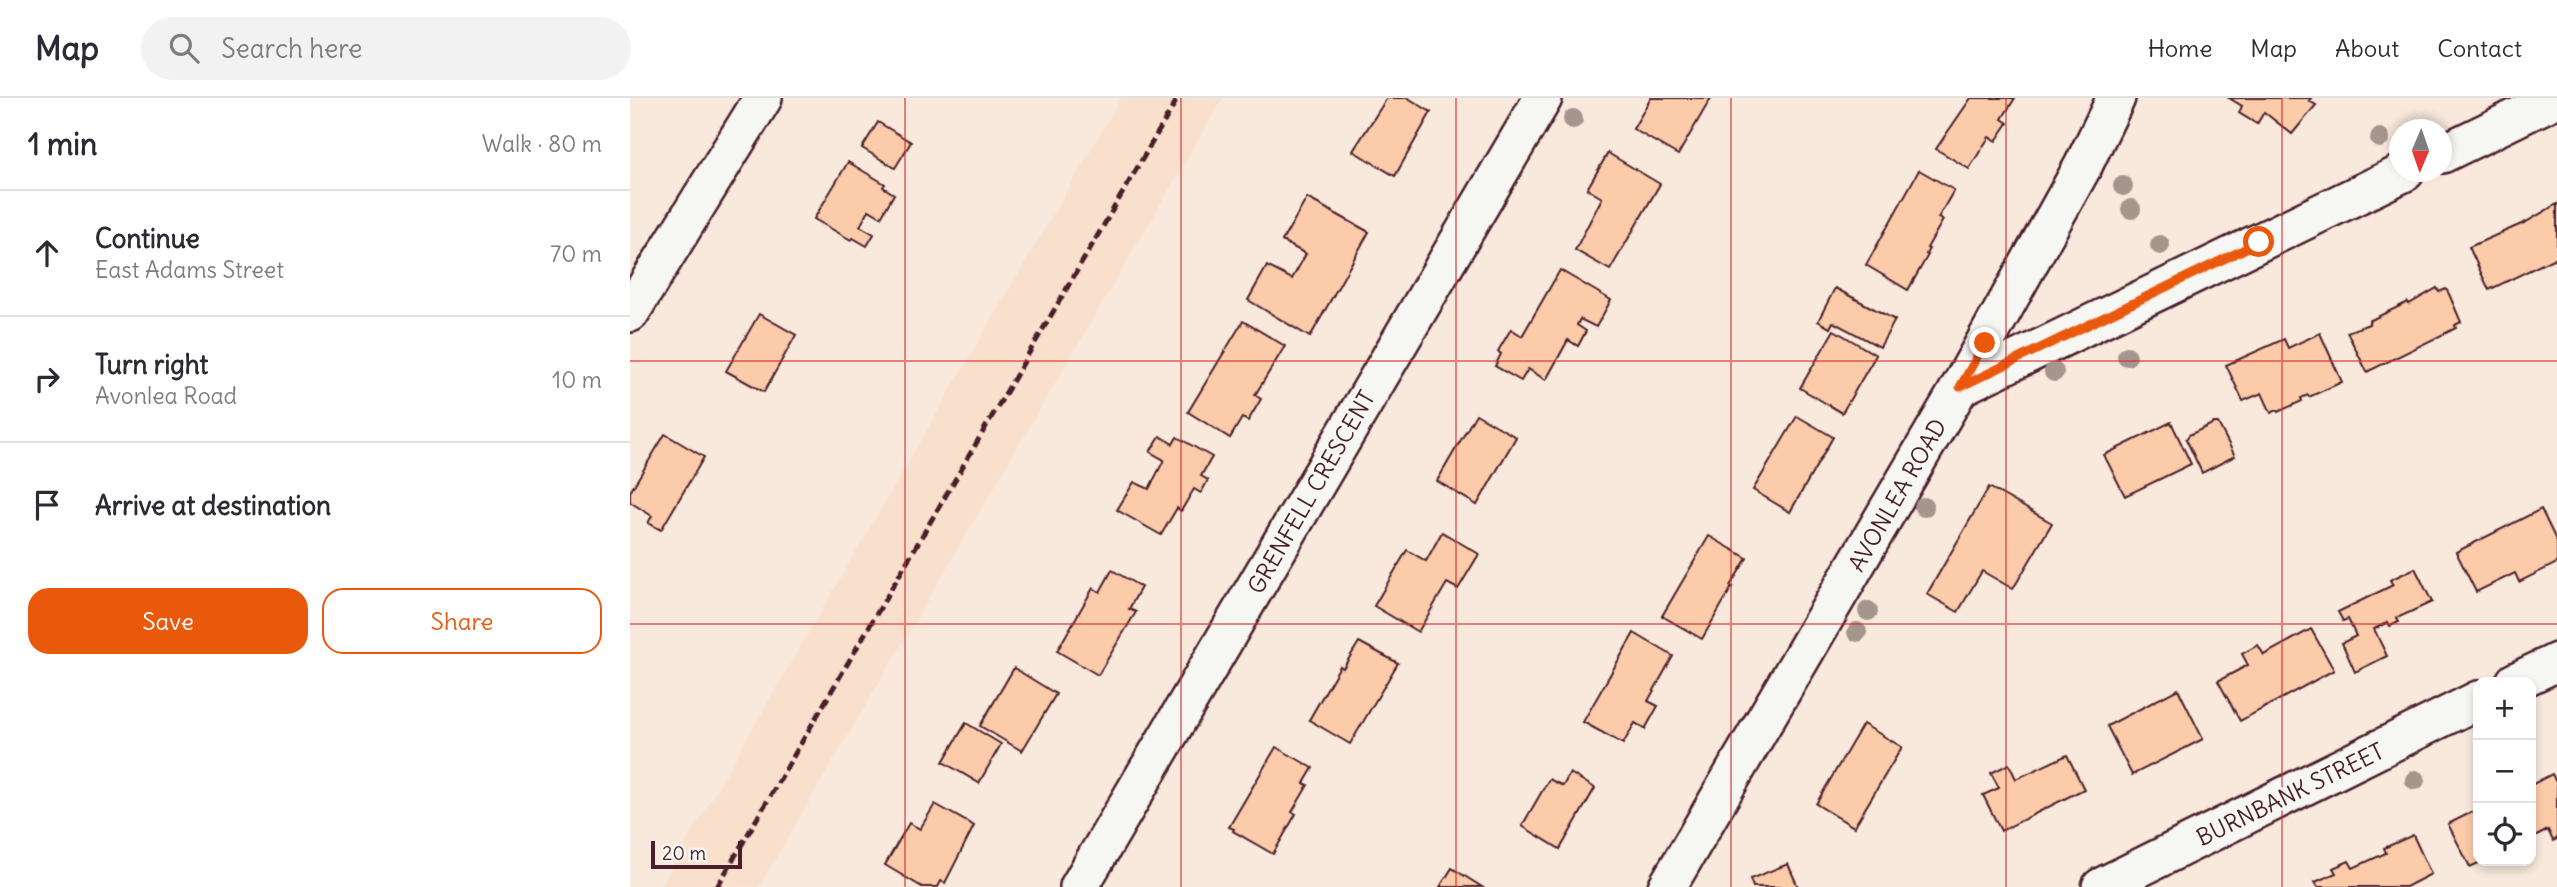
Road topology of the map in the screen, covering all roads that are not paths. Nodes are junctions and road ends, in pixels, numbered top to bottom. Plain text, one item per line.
1 (763, 98) edge
2 (1544, 98) edge
3 (2116, 98) edge
4 (2557, 98) edge
5 (2452, 149) edge
6 (2389, 180) edge
7 (630, 313) edge
8 (1960, 387) junction
9 (2557, 662) edge
10 (2526, 677) edge
11 (2473, 703) edge
12 (1079, 887) edge
13 (1667, 887) edge
14 (2101, 887) edge

1 - 7 street
2 - 12 street, GRENFELL CRESCENT
3 - 8 street, AVONLEA ROAD
4 - 5 street
6 - 8 street
8 - 13 street, AVONLEA ROAD
9 - 10 street
11 - 14 street, BURNBANK STREET

